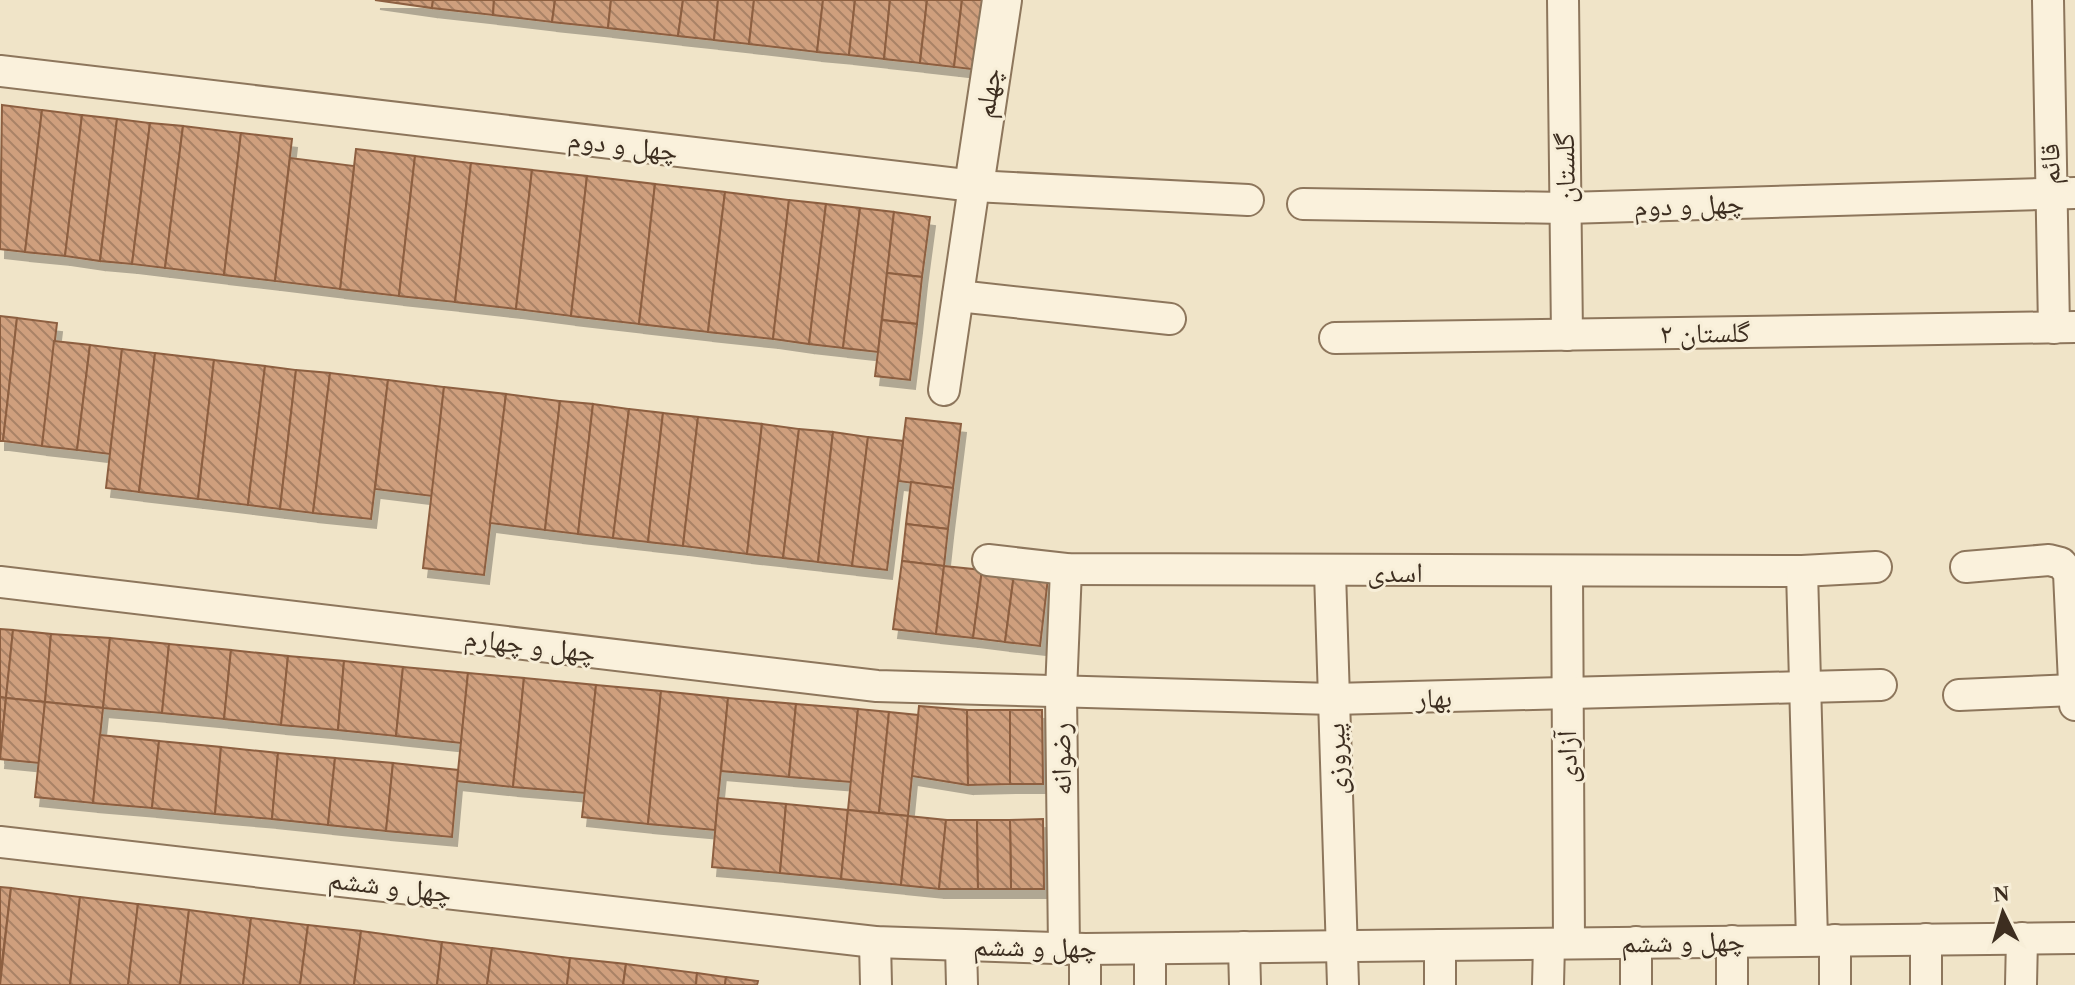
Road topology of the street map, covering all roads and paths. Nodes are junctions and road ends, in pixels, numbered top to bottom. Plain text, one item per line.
1 (1002, 0) edge
2 (1563, 0) edge
3 (2048, 0) edge
4 (0, 71) edge
5 (974, 186) junction
6 (2062, 194) edge
7 (1248, 200) dead end
8 (1303, 204) dead end
9 (1566, 208) junction
10 (958, 296) junction
11 (1170, 319) dead end
12 (2065, 328) edge
13 (1567, 335) junction
14 (1335, 338) dead end
15 (944, 390) dead end
16 (988, 560) dead end
17 (1876, 567) dead end
18 (1966, 567) dead end
19 (1066, 569) junction
20 (1567, 571) junction
21 (1802, 571) junction
22 (1330, 572) junction
23 (0, 582) edge
24 (1881, 685) dead end
25 (1807, 687) junction
26 (2074, 690) edge
27 (1061, 692) junction
28 (1959, 695) dead end
29 (1566, 696) junction
30 (1333, 699) junction
31 (2075, 705) edge
32 (0, 842) edge
33 (2022, 938) junction
34 (2075, 938) edge
35 (1926, 939) junction
36 (1824, 940) junction
37 (1732, 941) junction
38 (875, 942) junction
39 (1636, 942) junction
40 (1559, 944) junction
41 (1440, 945) junction
42 (961, 946) junction
43 (1343, 946) junction
44 (1244, 947) junction
45 (1074, 949) junction
46 (1150, 949) junction
47 (876, 985) edge
48 (962, 985) edge
49 (1085, 985) edge
50 (1150, 985) edge
51 (1245, 985) edge
52 (1343, 985) edge
53 (1440, 985) edge
54 (1548, 985) edge
55 (1636, 985) edge
56 (1732, 985) edge
57 (1835, 985) edge
58 (1926, 985) edge
59 (2021, 985) edge

1 - 5 street, چهلم
2 - 9 street, گلستان
3 - 6 street, قائم
4 - 5 street, چهل و دوم
5 - 7 street, چهل و دوم
5 - 10 street
6 - 9 street, چهل و دوم
6 - 12 street, قائم
8 - 9 street, چهل و دوم
9 - 13 street, گلستان
10 - 11 street
10 - 15 street
12 - 13 street, گلستان ۲
13 - 14 street, گلستان ۲
16 - 19 street, اسدی
17 - 21 street, اسدی
18 - 26 street
19 - 22 street, اسدی
19 - 27 street, رضوانه
20 - 21 street, اسدی
20 - 22 street, اسدی
20 - 29 street, آزادی
21 - 25 street
22 - 30 street, پیروزی
23 - 27 street, چهل و چهارم
24 - 25 street, بهار
25 - 29 street, بهار
25 - 36 street
26 - 28 street
26 - 31 street
27 - 30 street, بهار
27 - 45 street, رضوانه
29 - 30 street, بهار
29 - 40 street, آزادی
30 - 43 street, پیروزی
32 - 38 street, چهل و ششم
33 - 34 street, چهل و ششم
33 - 35 street, چهل و ششم
33 - 59 street
35 - 36 street, چهل و ششم
35 - 58 street
36 - 37 street, چهل و ششم
36 - 57 street
37 - 39 street, چهل و ششم
37 - 56 street
38 - 42 street, چهل و ششم
38 - 47 street
39 - 40 street, چهل و ششم
39 - 55 street
40 - 41 street, چهل و ششم
40 - 54 street, آزادی
41 - 43 street, چهل و ششم
41 - 53 street
42 - 45 street, چهل و ششم
42 - 48 street
43 - 44 street, چهل و ششم
43 - 52 street, پیروزی
44 - 46 street, چهل و ششم
44 - 51 street
45 - 46 street, چهل و ششم
45 - 49 street, رضوانه
46 - 50 street

